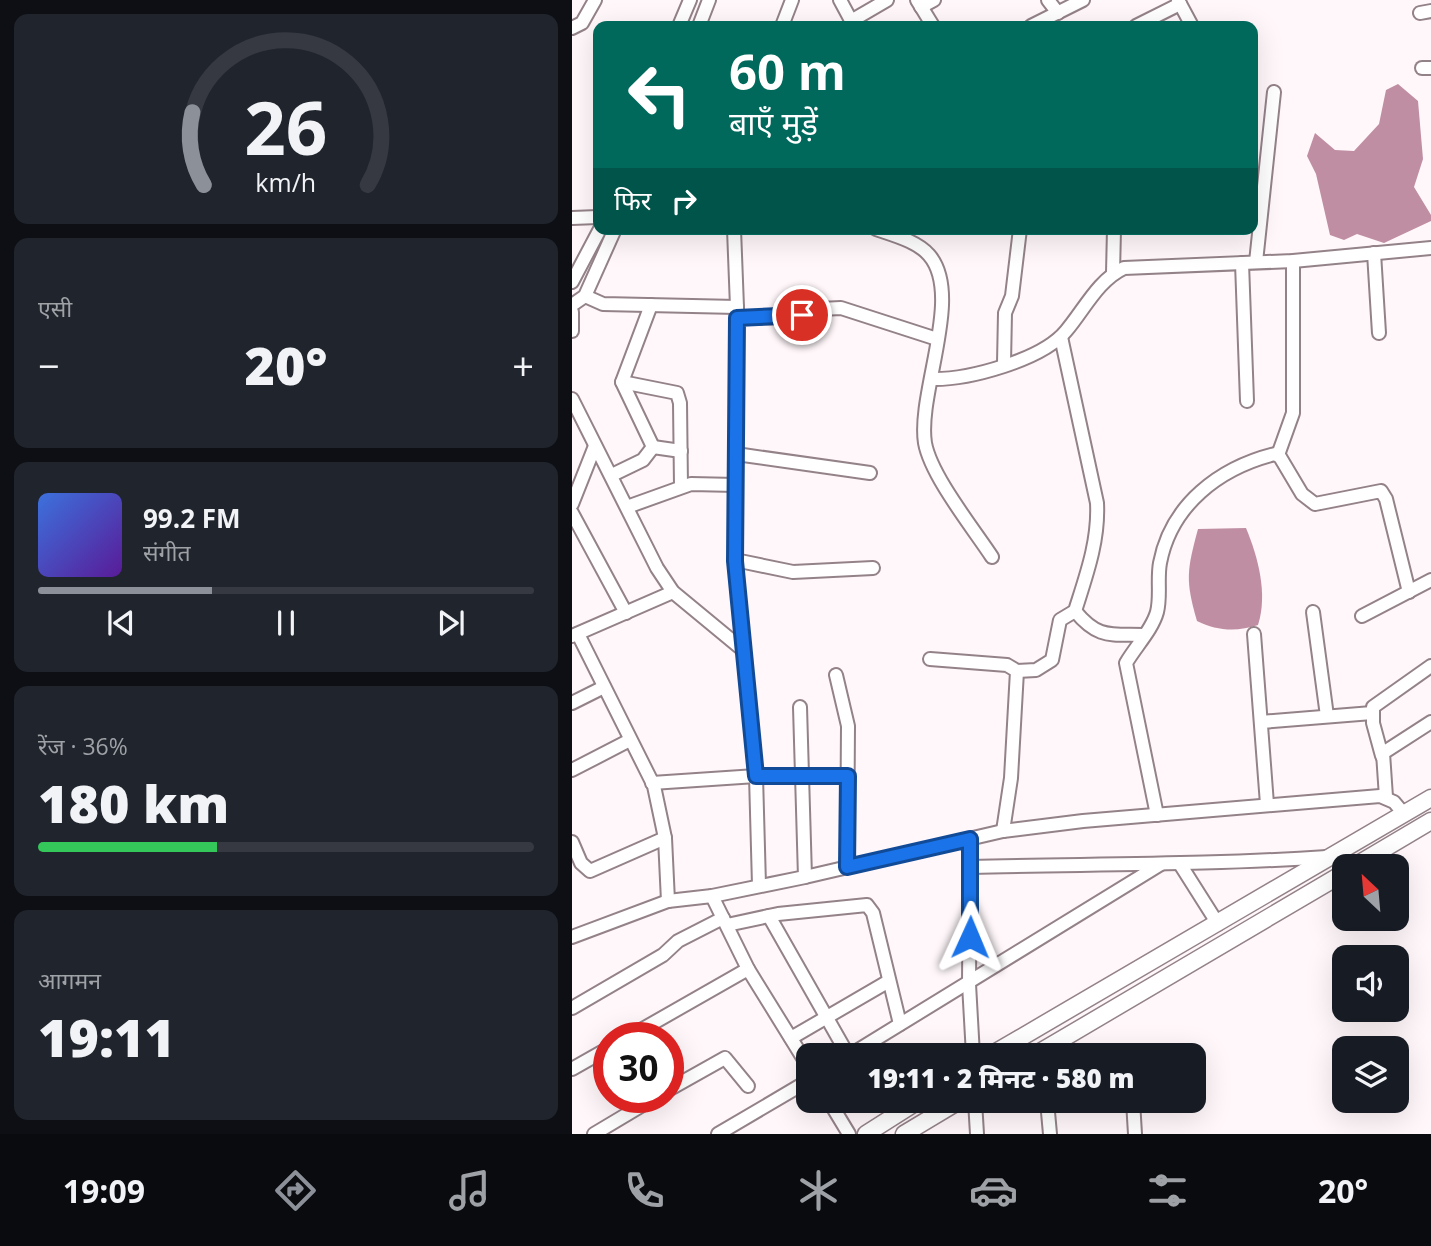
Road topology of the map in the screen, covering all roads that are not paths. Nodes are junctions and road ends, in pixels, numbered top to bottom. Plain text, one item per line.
1 (595, 0) edge
2 (689, 0) edge
3 (709, 0) edge
4 (792, 0) edge
5 (840, 0) edge
6 (887, 0) edge
7 (934, 0) edge
8 (1048, 0) edge
9 (1083, 0) edge
10 (1179, 2) edge
11 (919, 3) edge
12 (1058, 13) junction
13 (681, 21) edge
14 (701, 21) edge
15 (784, 21) edge
16 (850, 21) edge
17 (856, 21) edge
18 (930, 21) edge
19 (1042, 21) edge
20 (1145, 21) edge
21 (1189, 21) edge
22 (572, 28) edge
23 (1274, 92) dead end
24 (593, 216) edge
25 (572, 218) edge
26 (597, 235) edge
27 (612, 235) edge
28 (734, 235) edge
29 (890, 235) edge
30 (1019, 235) edge
31 (1114, 235) edge
32 (1431, 248) edge
33 (1374, 253) junction
34 (1292, 261) junction
35 (1256, 262) junction
36 (1242, 263) junction
37 (1113, 273) junction
38 (572, 282) edge
39 (585, 296) junction
40 (572, 305) edge
41 (651, 305) junction
42 (572, 312) edge
43 (737, 312) junction
44 (572, 331) edge
45 (1379, 333) dead end
46 (1061, 337) junction
47 (937, 339) junction
48 (1004, 363) junction
49 (931, 379) junction
50 (622, 382) junction
51 (572, 399) edge
52 (1247, 401) dead end
53 (595, 446) junction
54 (653, 447) junction
55 (680, 451) junction
56 (735, 454) junction
57 (1278, 455) junction
58 (870, 472) dead end
59 (612, 475) junction
60 (736, 485) junction
61 (681, 486) junction
62 (572, 505) edge
63 (627, 507) junction
64 (572, 513) edge
65 (993, 557) dead end
66 (735, 561) junction
67 (873, 568) dead end
68 (1431, 580) edge
69 (673, 592) junction
70 (1409, 592) junction
71 (1075, 611) junction
72 (1313, 612) dead end
73 (626, 613) junction
74 (1362, 616) dead end
75 (1254, 634) dead end
76 (575, 635) edge
77 (1144, 635) junction
78 (742, 649) junction
79 (930, 659) dead end
80 (1431, 666) edge
81 (1017, 671) junction
82 (836, 675) dead end
83 (604, 687) junction
84 (572, 703) edge
85 (800, 707) dead end
86 (1372, 713) junction
87 (1327, 716) junction
88 (1260, 722) junction
89 (1431, 722) edge
90 (630, 740) junction
91 (1382, 756) junction
92 (572, 770) edge
93 (756, 776) junction
94 (848, 776) junction
95 (804, 777) junction
96 (652, 783) junction
97 (1386, 797) junction
98 (1431, 798) edge
99 (1267, 804) junction
100 (1404, 814) junction
101 (1157, 815) junction
102 (1431, 821) edge
103 (1003, 831) junction
104 (665, 838) junction
105 (970, 839) junction
106 (572, 842) edge
107 (1337, 854) edge
108 (1375, 854) edge
109 (1332, 856) edge
110 (1332, 857) edge
111 (1161, 864) junction
112 (1180, 864) junction
113 (847, 867) junction
114 (971, 867) junction
115 (1313, 868) junction
116 (805, 877) junction
117 (1332, 880) edge
118 (759, 885) junction
119 (1323, 885) junction
120 (712, 896) junction
121 (668, 901) junction
122 (769, 916) junction
123 (725, 922) junction
124 (1218, 923) junction
125 (572, 937) edge
126 (748, 969) junction
127 (889, 981) junction
128 (969, 984) junction
129 (572, 1008) edge
130 (829, 1017) junction
131 (655, 1022) edge
132 (900, 1024) junction
133 (1034, 1030) junction
134 (791, 1038) junction
135 (843, 1043) edge
136 (869, 1043) edge
137 (972, 1043) edge
138 (1012, 1043) edge
139 (1038, 1043) edge
140 (1059, 1043) edge
141 (796, 1046) edge
142 (593, 1057) edge
143 (572, 1069) edge
144 (684, 1081) edge
145 (748, 1086) dead end
146 (796, 1087) edge
147 (629, 1113) edge
148 (836, 1113) edge
149 (899, 1113) edge
150 (939, 1113) edge
151 (976, 1113) edge
152 (1048, 1113) edge
153 (1134, 1113) edge
154 (594, 1134) edge
155 (718, 1134) edge
156 (849, 1134) edge
157 (866, 1134) edge
158 (904, 1134) edge
159 (977, 1134) edge
160 (1050, 1134) edge
161 (1135, 1134) edge

1 - 22 street
2 - 13 street
3 - 14 street
4 - 15 street
5 - 16 street
6 - 17 street
7 - 11 street
8 - 12 street
9 - 12 street
10 - 20 street
10 - 21 street
11 - 18 street
12 - 19 street
23 - 35 street
24 - 25 street
26 - 38 street
27 - 39 street
28 - 43 street
29 - 47 street
30 - 48 street
31 - 37 street
32 - 33 street
33 - 34 street
33 - 45 street
34 - 35 street
34 - 57 street
35 - 36 street
36 - 37 street
36 - 52 street
37 - 46 street
39 - 40 street
39 - 41 street
41 - 43 street
41 - 50 street
42 - 44 street
43 - 47 street
43 - 56 street
46 - 48 street
46 - 71 street
47 - 49 street
48 - 49 street
49 - 65 street
50 - 54 street
50 - 55 street
51 - 53 street
53 - 59 street
53 - 62 street
54 - 55 street
54 - 59 street
55 - 61 street
56 - 58 street
56 - 60 street
57 - 70 street
57 - 77 street
59 - 63 street
60 - 61 street
60 - 66 street
61 - 63 street
63 - 69 street
64 - 73 street
66 - 67 street
66 - 78 street
68 - 70 street
69 - 73 street
69 - 78 street
70 - 74 street
71 - 77 street
71 - 81 street
72 - 87 street
73 - 76 street
75 - 88 street
76 - 83 street
77 - 101 street
78 - 93 street
79 - 81 street
80 - 86 street
81 - 103 street
82 - 94 street
83 - 84 street
83 - 90 street
85 - 95 street
86 - 87 street
86 - 91 street
87 - 88 street
88 - 99 street
89 - 91 street
90 - 92 street
90 - 96 street
91 - 97 street
93 - 95 street
93 - 96 street
93 - 118 street
94 - 95 street
94 - 113 street
95 - 116 street
96 - 104 street
97 - 99 street
97 - 100 street
98 - 100 main road
99 - 101 street
100 - 107 main road
101 - 103 street
102 - 108 main road
103 - 105 street
104 - 106 street
104 - 121 street
105 - 113 street
105 - 114 street
109 - 112 street
110 - 115 main road
111 - 112 street
111 - 114 street
111 - 128 street
112 - 124 street
113 - 116 street
114 - 128 street
115 - 119 main road
115 - 124 main road
116 - 118 street
117 - 119 main road
118 - 120 street
119 - 140 main road
120 - 121 street
120 - 123 street
121 - 125 street
122 - 123 street
122 - 127 street
122 - 130 street
123 - 126 street
123 - 129 street
124 - 133 main road
126 - 131 street
126 - 134 street
127 - 130 street
127 - 132 street
128 - 132 street
128 - 137 street
130 - 134 street
130 - 135 street
132 - 136 street
133 - 138 main road
133 - 139 street
134 - 141 street
142 - 143 street
144 - 145 street
146 - 155 street
147 - 154 street
148 - 156 street
149 - 157 main road
150 - 158 main road
151 - 159 street
152 - 160 street
153 - 161 street

